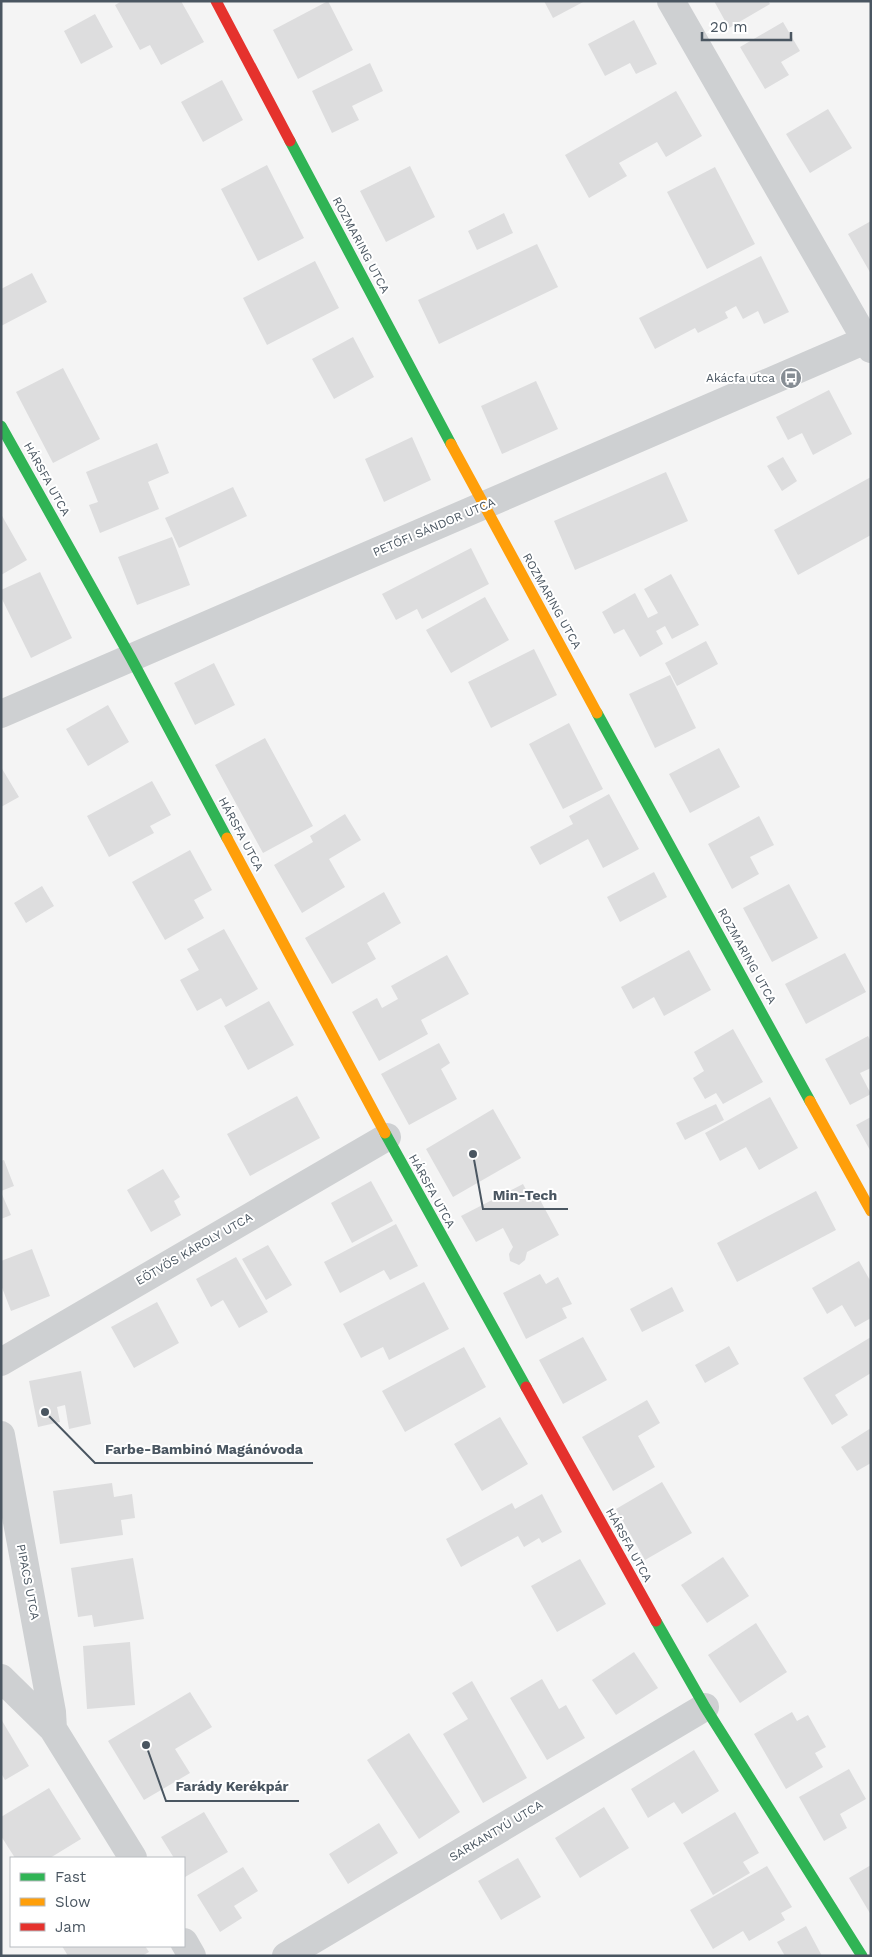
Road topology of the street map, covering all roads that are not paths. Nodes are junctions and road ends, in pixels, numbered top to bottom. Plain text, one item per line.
1 (216, 1) edge
2 (671, 1) edge
3 (868, 344) edge
4 (1, 426) edge
5 (483, 506) junction
6 (132, 658) junction
7 (1, 714) edge
8 (387, 1137) junction
9 (871, 1211) edge
10 (1, 1362) edge
11 (1, 1434) edge
12 (1, 1678) edge
13 (705, 1707) junction
14 (54, 1729) junction
15 (131, 1857) edge
16 (185, 1944) edge
17 (192, 1956) edge
18 (286, 1956) edge
19 (862, 1956) edge

1 - 5 street, ROZMARING UTCA
2 - 3 street
3 - 5 street, PETŐFI SÁNDOR UTCA
4 - 6 street, HÁRSFA UTCA
5 - 6 street, PETŐFI SÁNDOR UTCA
5 - 9 street, ROZMARING UTCA
6 - 7 street, PETŐFI SÁNDOR UTCA
6 - 8 street, HÁRSFA UTCA
8 - 10 street, EÖTVÖS KÁROLY UTCA
8 - 13 street, HÁRSFA UTCA
11 - 14 street, PIPACS UTCA
12 - 14 street, PIPACS UTCA
13 - 18 street, SARKANTYÚ UTCA
13 - 19 street, HÁRSFA UTCA
14 - 15 street, PIPACS UTCA
16 - 17 street

